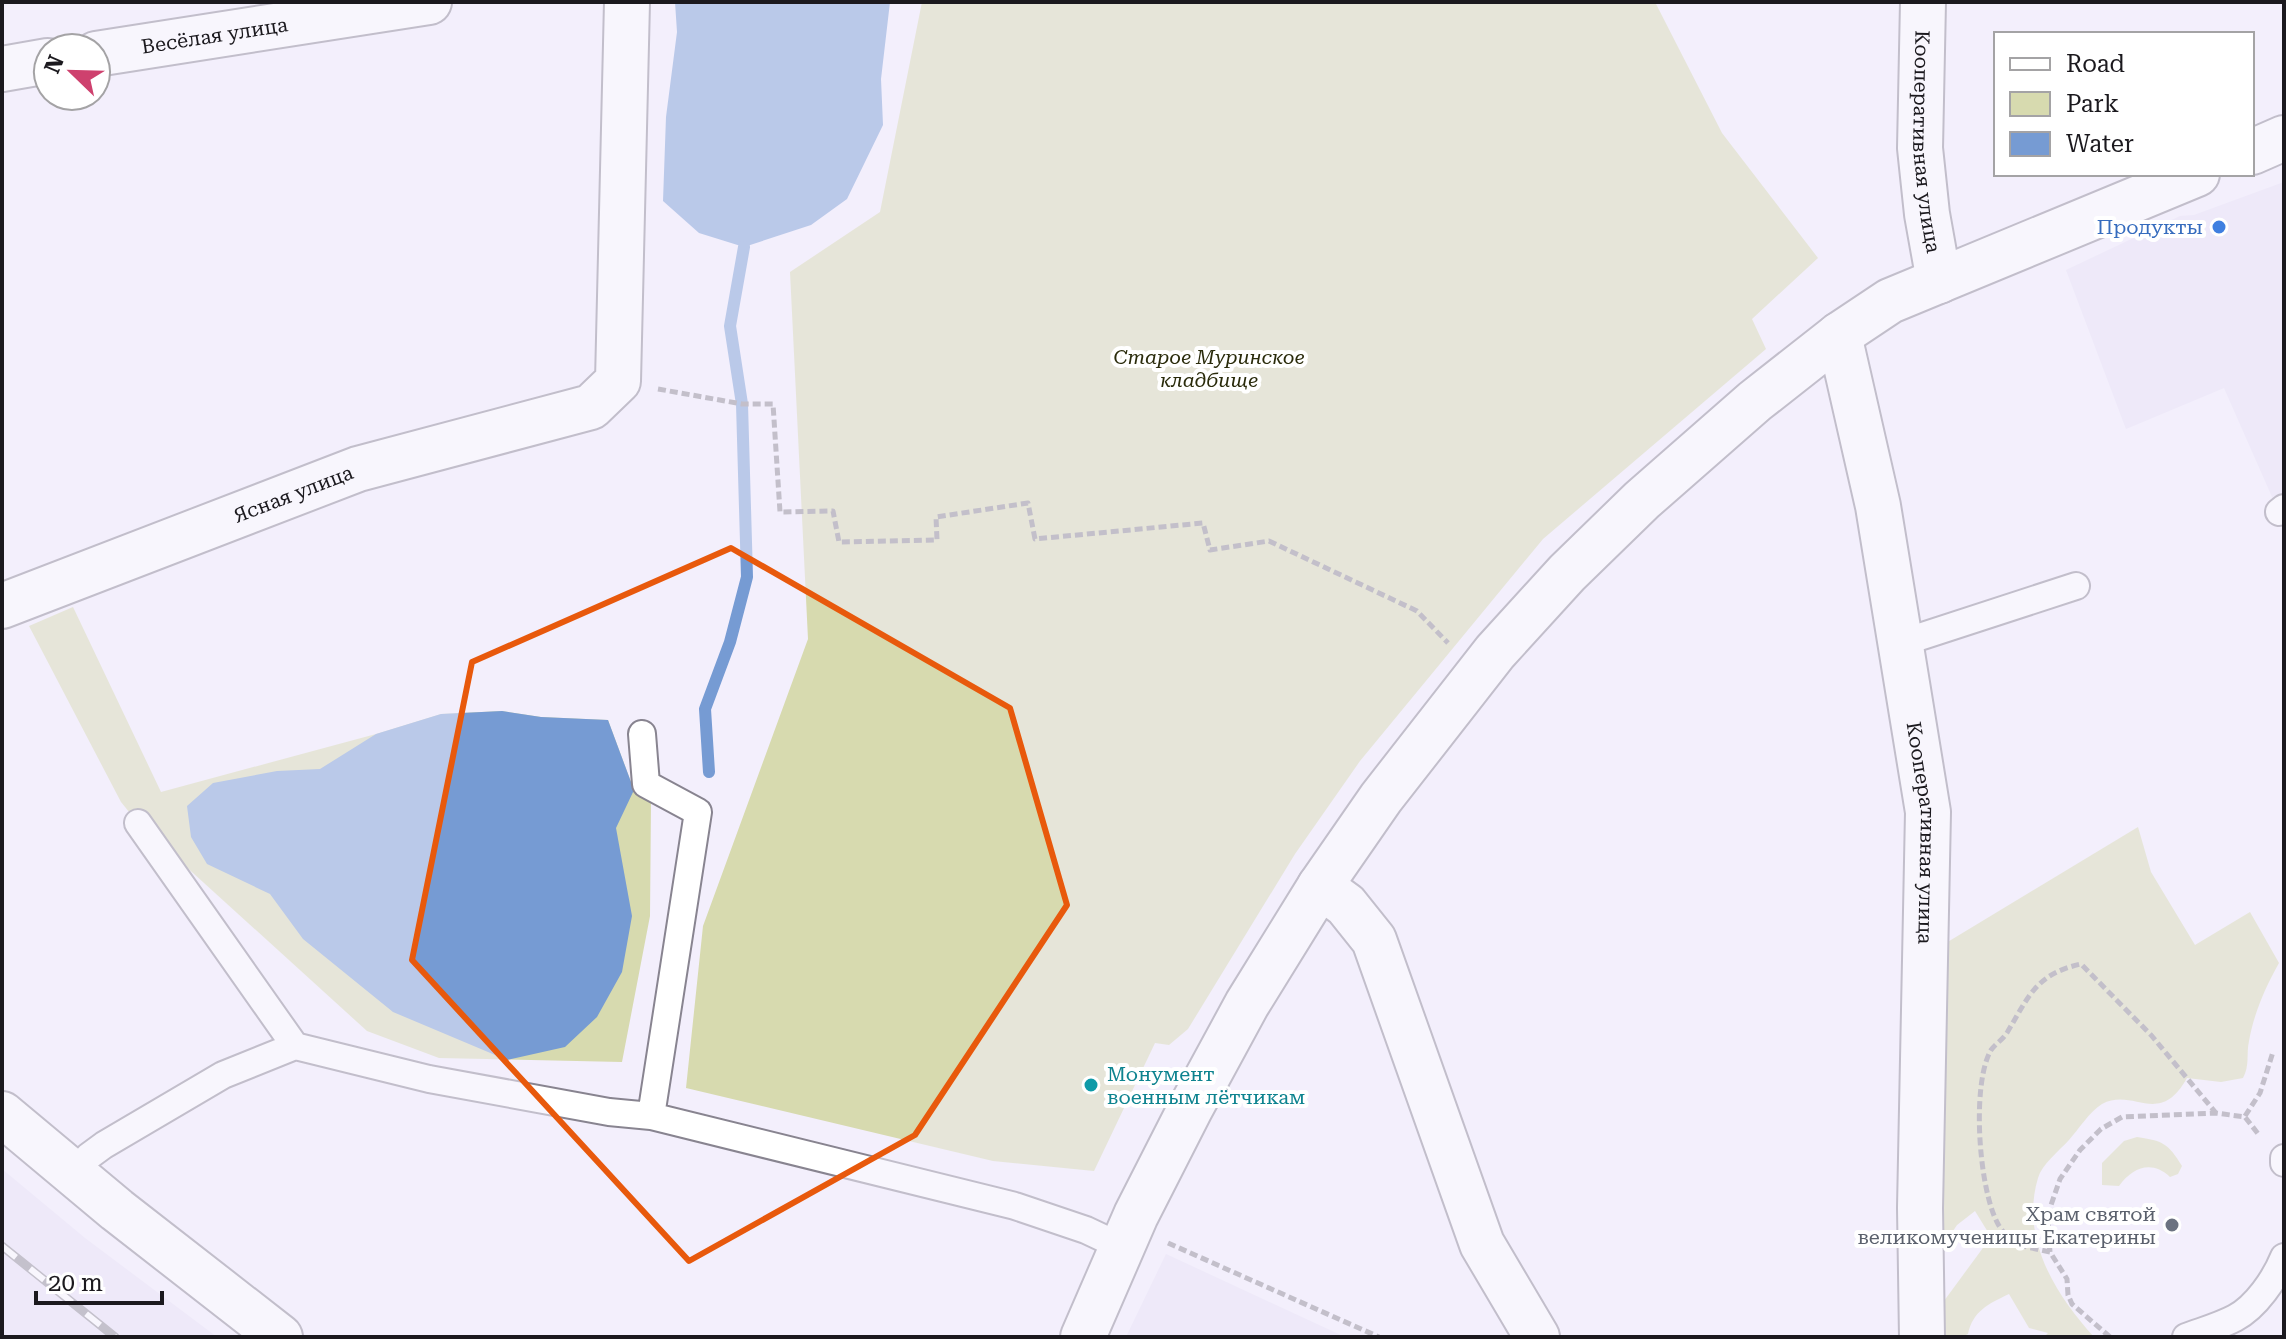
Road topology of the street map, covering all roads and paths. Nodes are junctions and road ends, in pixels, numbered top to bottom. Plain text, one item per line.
1 (429, 2) edge
2 (627, 2) edge
3 (1923, 2) edge
4 (112, 52) edge
5 (32, 64) edge
6 (2, 69) edge
7 (2284, 138) edge
8 (2254, 151) edge
9 (2192, 176) edge
10 (1939, 281) junction
11 (1839, 335) junction
12 (604, 394) junction
13 (2076, 586) dead end
14 (2, 606) edge
15 (1901, 643) junction
16 (1453, 648) dead end
17 (642, 734) dead end
18 (138, 823) dead end
19 (1320, 886) junction
20 (295, 1046) junction
21 (2273, 1052) dead end
22 (2216, 1113) junction
23 (2, 1114) edge
24 (651, 1116) junction
25 (2245, 1117) junction
26 (2283, 1160) edge
27 (73, 1174) junction
28 (1140, 1243) junction
29 (2050, 1252) junction
30 (2284, 1257) edge
31 (280, 1337) edge
32 (1083, 1337) edge
33 (1379, 1337) edge
34 (1537, 1337) edge
35 (1922, 1337) edge
36 (2110, 1337) edge
37 (2186, 1337) edge

1 - 4 street, Весёлая улица
2 - 12 street
3 - 10 street, Кооперативная улица
5 - 6 street
7 - 8 street
9 - 10 street, Кооперативная улица
10 - 11 street, Кооперативная улица
11 - 15 street, Кооперативная улица
11 - 19 street, Кооперативная улица
12 - 14 street, Ясная улица
12 - 16 path
13 - 15 lane
15 - 35 street, Кооперативная улица
17 - 24 lane
18 - 20 lane
19 - 28 street, Кооперативная улица
19 - 34 street
20 - 24 lane
20 - 27 lane
21 - 25 path
22 - 25 path
22 - 29 path
22 - 29 path
23 - 27 street
24 - 28 lane
25 - 26 path
27 - 31 street
28 - 32 street, Кооперативная улица
28 - 33 path
29 - 36 path
30 - 37 lane

